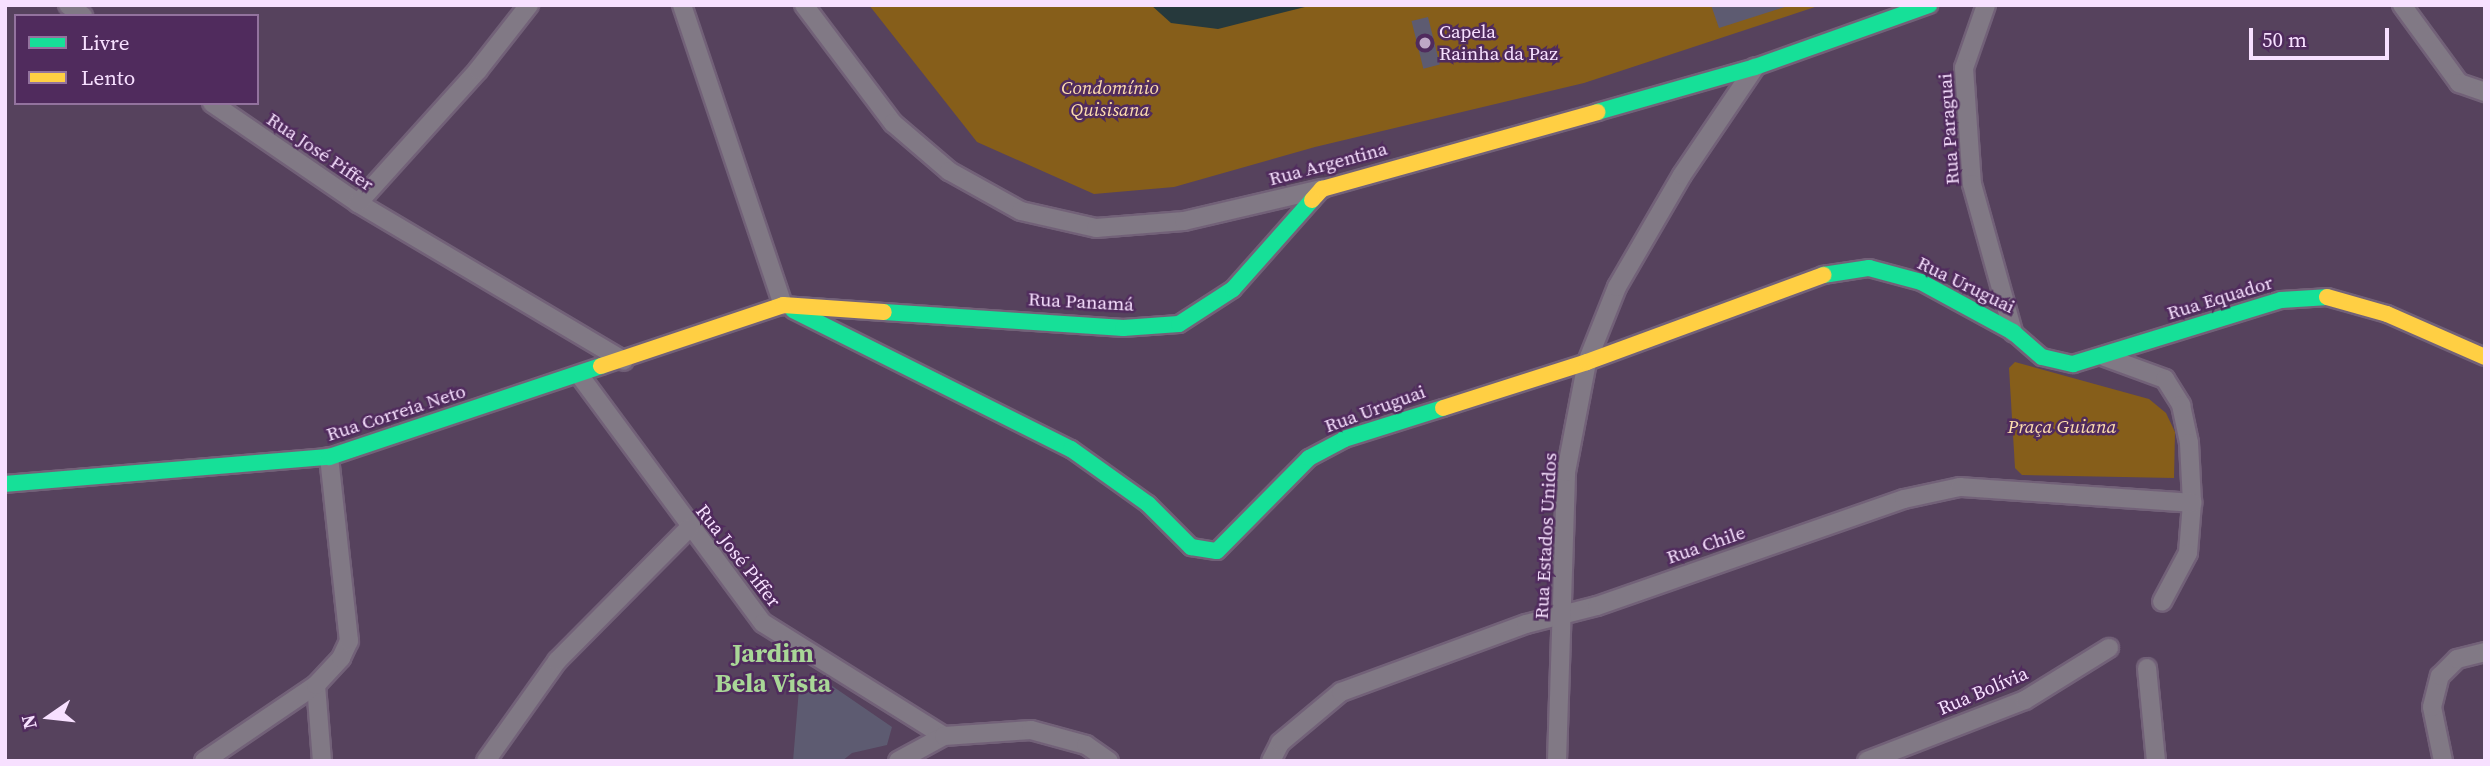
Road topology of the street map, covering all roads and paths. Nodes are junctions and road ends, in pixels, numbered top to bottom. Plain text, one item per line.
1 (529, 5) edge
2 (682, 5) edge
3 (804, 5) edge
4 (1929, 5) edge
5 (1986, 5) edge
6 (2402, 5) edge
7 (1755, 67) junction
8 (2485, 92) edge
9 (215, 105) edge
10 (1322, 189) junction
11 (358, 203) junction
12 (783, 305) junction
13 (2013, 332) junction
14 (2105, 357) junction
15 (2485, 357) edge
16 (624, 361) junction
17 (1587, 362) junction
18 (580, 376) junction
19 (328, 457) junction
20 (5, 484) edge
21 (2192, 503) junction
22 (690, 528) junction
23 (2162, 602) dead end
24 (1564, 615) junction
25 (2109, 648) dead end
26 (2485, 652) edge
27 (2147, 668) dead end
28 (316, 685) junction
29 (944, 736) junction
30 (1875, 759) edge
31 (204, 761) edge
32 (322, 761) edge
33 (486, 761) edge
34 (898, 761) edge
35 (1109, 761) edge
36 (1271, 761) edge
37 (1557, 761) edge
38 (2156, 761) edge
39 (2443, 761) edge

1 - 11 street
2 - 12 street
3 - 10 street, Rua Argentina
4 - 7 street, Rua Argentina
5 - 13 street, Rua Paraguai
6 - 8 street
7 - 10 street, Rua Argentina
7 - 17 street, Rua Estados Unidos
9 - 11 street, Rua José Piffer
10 - 12 street, Rua Panamá
11 - 16 street, Rua José Piffer
12 - 16 street, Rua Correia Neto
12 - 17 street, Rua Uruguai
13 - 14 street, Rua Equador
13 - 17 street, Rua Uruguai
14 - 15 street, Rua Equador
14 - 21 street
16 - 18 street, Rua Correia Neto
17 - 24 street, Rua Estados Unidos
18 - 19 street, Rua Correia Neto
18 - 22 street, Rua José Piffer
19 - 20 street, Rua Correia Neto
19 - 28 street
21 - 23 street
21 - 24 street, Rua Chile
22 - 29 street, Rua José Piffer
22 - 33 street
24 - 36 street, Rua Chile
24 - 37 street, Rua Estados Unidos
25 - 30 street, Rua Bolívia
26 - 39 street
27 - 38 street
28 - 31 street
28 - 32 street
29 - 34 street
29 - 35 street

